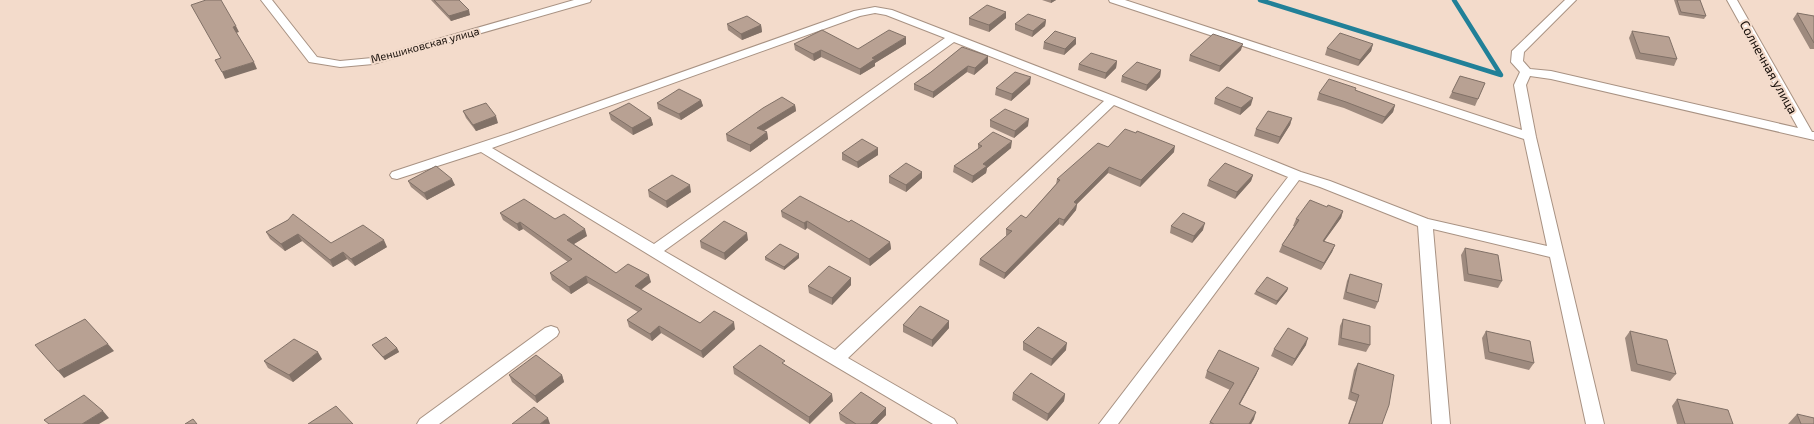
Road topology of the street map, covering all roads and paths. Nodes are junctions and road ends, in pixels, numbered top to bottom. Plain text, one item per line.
1 (266, 0) edge
2 (583, 0) edge
3 (1114, 0) edge
4 (1571, 0) edge
5 (1732, 0) edge
6 (954, 37) junction
7 (1526, 72) junction
8 (1112, 100) junction
9 (1810, 135) edge
10 (1530, 137) junction
11 (482, 147) junction
12 (397, 175) dead end
13 (1296, 175) junction
14 (1425, 223) junction
15 (654, 251) junction
16 (1556, 253) junction
17 (551, 332) dead end
18 (836, 359) junction
19 (431, 420) edge
20 (948, 424) edge
21 (1108, 424) edge
22 (1441, 424) edge
23 (1595, 424) edge

1 - 2 street, Меншиковская улица
3 - 10 street
4 - 7 street
5 - 9 street, Солнечная улица
6 - 8 street
6 - 11 street
6 - 15 street
7 - 9 street
7 - 10 street
8 - 13 street
8 - 18 street
10 - 16 street
11 - 12 street
11 - 15 street
13 - 14 street
13 - 21 street
14 - 16 street
14 - 22 street
15 - 18 street
16 - 23 street
17 - 19 street
18 - 20 street

